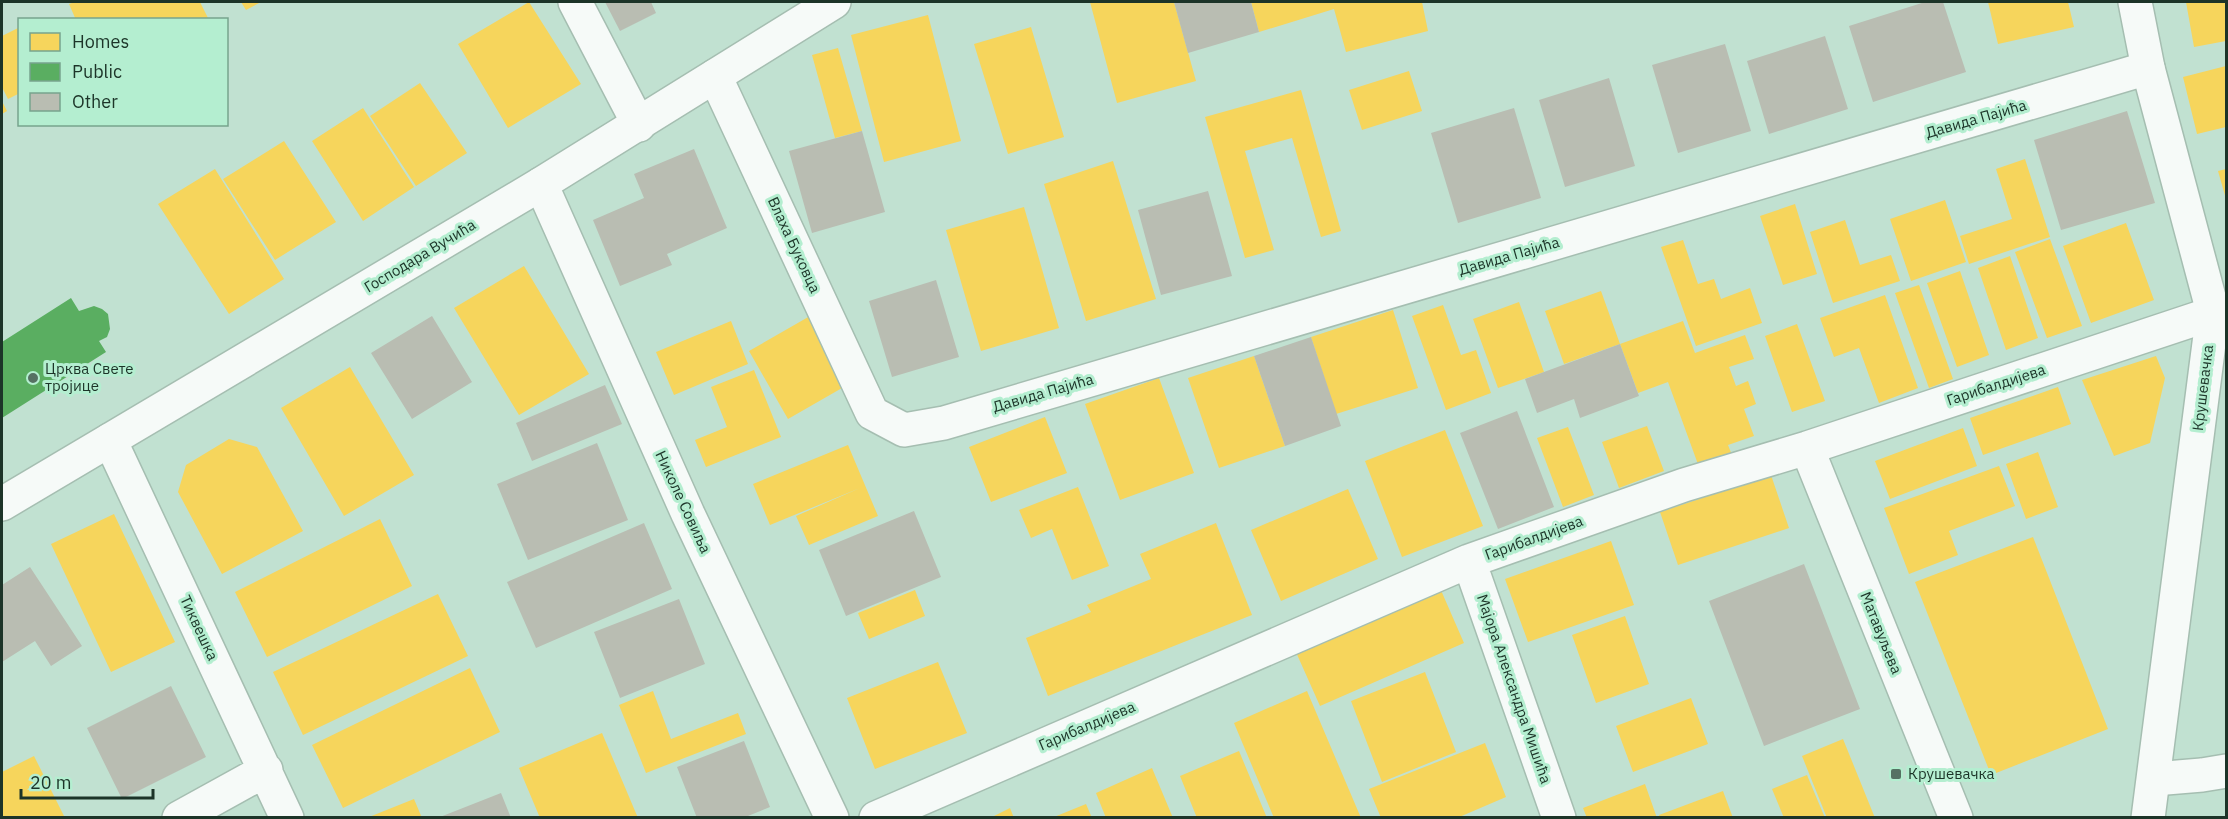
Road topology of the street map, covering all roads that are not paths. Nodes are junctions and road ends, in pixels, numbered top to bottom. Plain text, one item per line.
1 (575, 2) edge
2 (834, 2) edge
3 (2135, 2) edge
4 (2148, 68) junction
5 (715, 76) junction
6 (639, 125) junction
7 (541, 184) junction
8 (2220, 311) edge
9 (872, 414) joint
10 (110, 440) junction
11 (1807, 448) junction
12 (2, 504) edge
13 (1469, 561) junction
14 (266, 770) junction
15 (2226, 771) edge
16 (2154, 779) junction
17 (179, 818) edge
18 (287, 818) edge
19 (832, 818) edge
20 (876, 818) edge
21 (1559, 818) edge
22 (1956, 818) edge
23 (2148, 818) edge

1 - 6 street
2 - 5 street, Господара Вучића
3 - 4 street, Крушевачка
4 - 8 street, Крушевачка
4 - 9 street, Давида Пајића
5 - 6 street, Господара Вучића
5 - 9 street, Влаха Буковца
6 - 7 street, Господара Вучића
7 - 10 street, Господара Вучића
7 - 19 street, Николе Совиља
8 - 11 street, Гарибалдијева
8 - 16 street, Крушевачка
10 - 12 street, Господара Вучића
10 - 14 street, Тиквешка
11 - 13 street, Гарибалдијева
11 - 22 street, Матавуљева
13 - 20 street, Гарибалдијева
13 - 21 street, Мајора Александра Мишића
14 - 17 street
14 - 18 street, Тиквешка
15 - 16 street
16 - 23 street, Крушевачка

